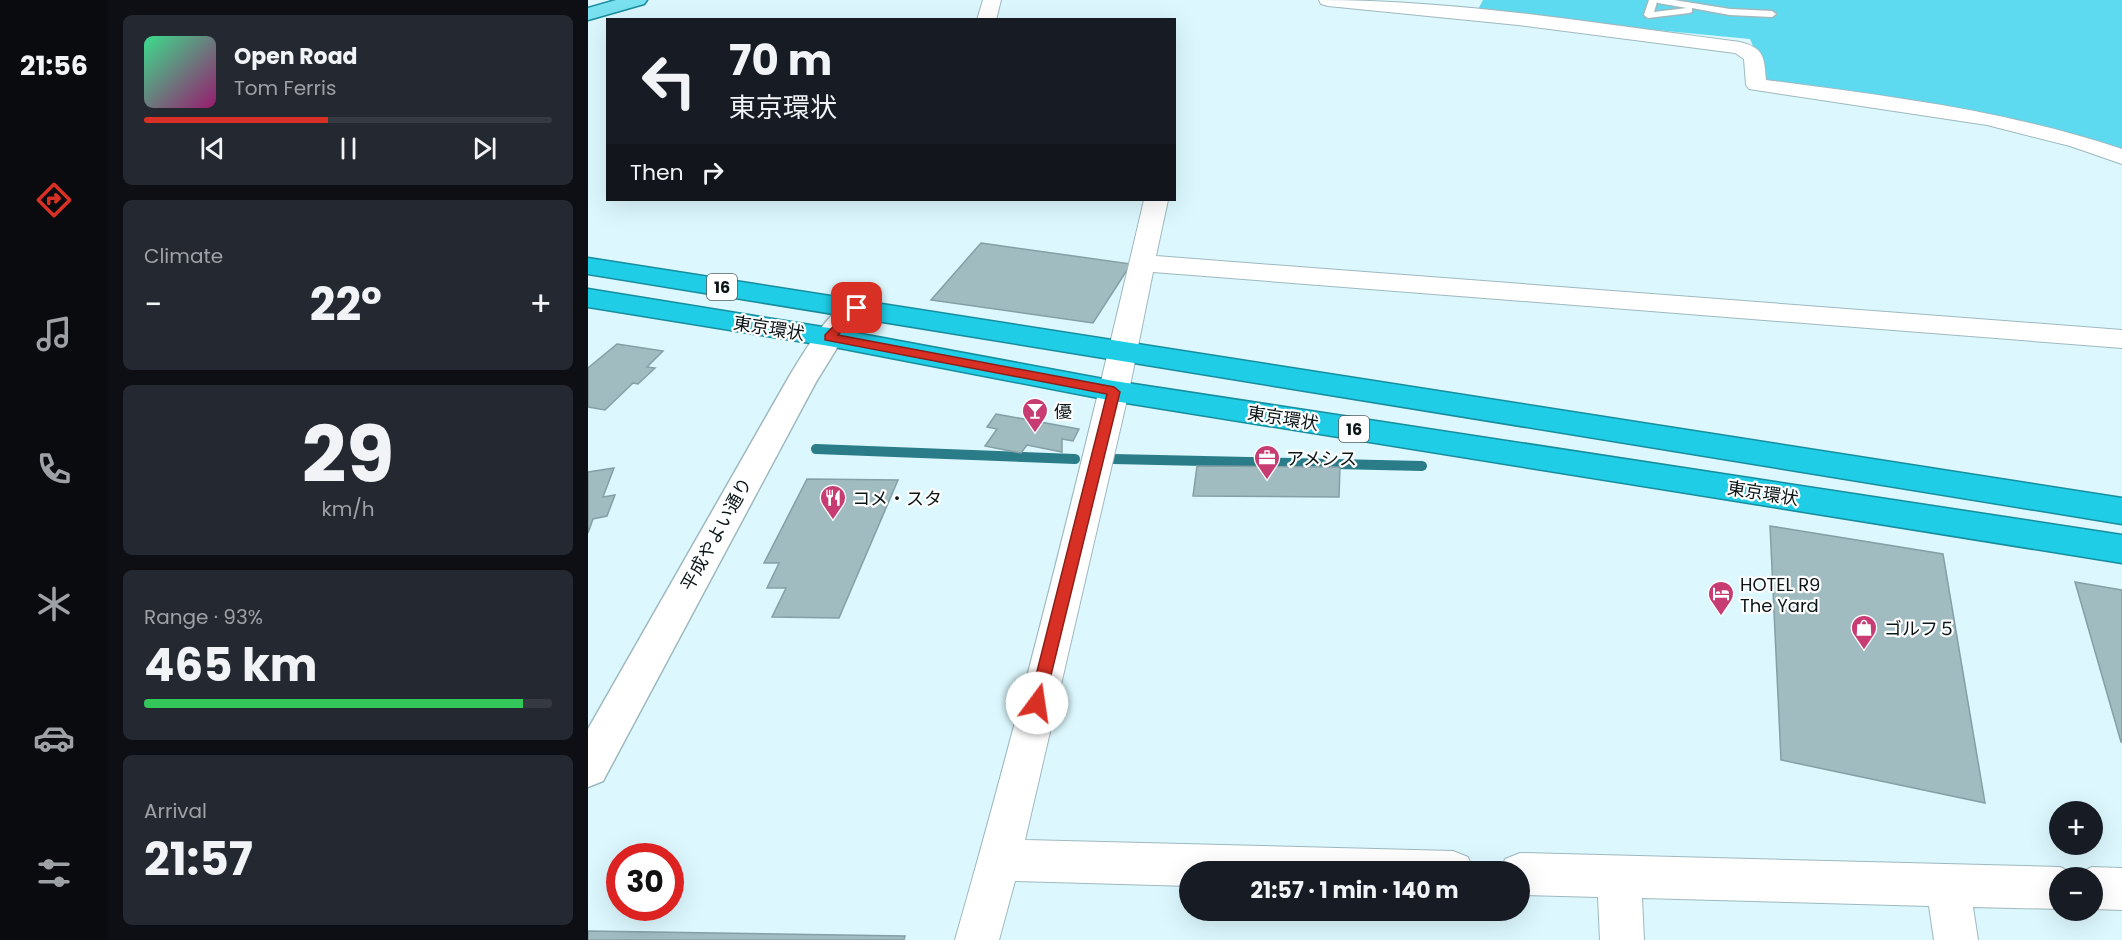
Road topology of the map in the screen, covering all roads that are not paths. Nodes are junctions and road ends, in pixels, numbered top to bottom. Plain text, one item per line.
1 (637, 0) edge
2 (992, 0) edge
3 (1328, 0) edge
4 (1653, 0) edge
5 (1658, 0) edge
6 (1720, 0) edge
7 (1707, 7) junction
8 (588, 14) edge
9 (1772, 14) dead end
10 (987, 18) edge
11 (2122, 157) edge
12 (1156, 201) edge
13 (1143, 263) junction
14 (588, 266) edge
15 (588, 298) edge
16 (857, 308) junction
17 (830, 337) junction
18 (2122, 339) edge
19 (1123, 353) junction
20 (1114, 392) junction
21 (2122, 511) edge
22 (2122, 549) edge
23 (588, 768) edge
24 (999, 860) junction
25 (1179, 865) edge
26 (1530, 874) edge
27 (1619, 877) junction
28 (1948, 886) junction
29 (2049, 888) edge
30 (2103, 888) edge
31 (2122, 889) edge
32 (977, 940) edge
33 (1622, 940) edge
34 (1956, 940) edge

1 - 8 main road
2 - 10 street
3 - 11 street
4 - 7 lane
5 - 7 lane
6 - 7 lane
7 - 9 lane
12 - 13 street
13 - 18 street
13 - 19 street
14 - 16 highway, 東京環状 / 16
15 - 17 highway, 東京環状 / 16
16 - 17 street, 平成やよい通り
16 - 19 highway, 東京環状 / 16
17 - 20 highway, 東京環状 / 16
17 - 23 street, 平成やよい通り
19 - 20 street
19 - 21 highway, 東京環状 / 16
20 - 22 highway, 東京環状 / 16
20 - 24 street
24 - 25 street
24 - 32 street
26 - 27 street
27 - 28 street
27 - 33 street
28 - 29 street
28 - 34 street
30 - 31 street

